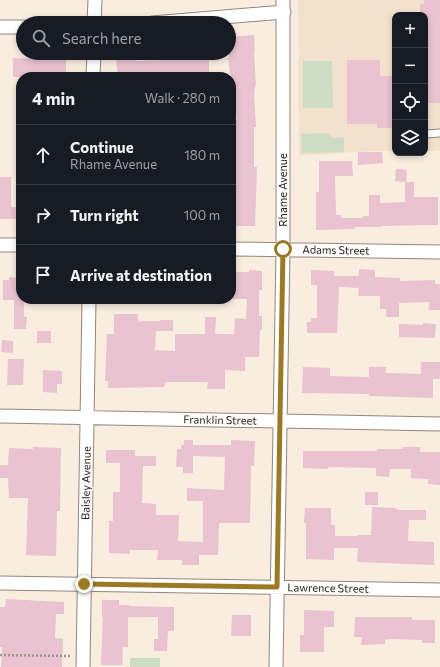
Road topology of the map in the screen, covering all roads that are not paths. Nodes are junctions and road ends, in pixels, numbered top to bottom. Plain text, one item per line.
1 (95, 0) edge
2 (283, 6) edge
3 (94, 16) edge
4 (206, 16) edge
5 (0, 27) edge
6 (16, 27) edge
7 (94, 60) edge
8 (94, 72) edge
9 (440, 133) edge
10 (428, 134) edge
11 (0, 245) edge
12 (16, 245) edge
13 (236, 249) edge
14 (283, 249) junction
15 (440, 252) edge
16 (89, 304) edge
17 (0, 416) edge
18 (87, 417) junction
19 (280, 421) junction
20 (440, 424) edge
21 (0, 583) edge
22 (84, 584) junction
23 (277, 587) junction
24 (440, 590) edge
25 (83, 662) edge
26 (276, 667) edge

1 - 3 street
2 - 4 street
2 - 14 street, Rhame Avenue
5 - 6 street
7 - 8 street
9 - 10 lane
11 - 12 street
13 - 14 street, Adams Street
14 - 15 street, Adams Street
14 - 19 street, Rhame Avenue
16 - 18 street, Baisley Avenue
17 - 18 street, Franklin Street
18 - 19 street, Franklin Street
18 - 22 street, Baisley Avenue
19 - 20 street, Franklin Street
19 - 23 street, Rhame Avenue
21 - 22 street, Lawrence Street
22 - 23 street, Lawrence Street
22 - 25 street, Baisley Avenue
23 - 24 street, Lawrence Street
23 - 26 street, Rhame Avenue

